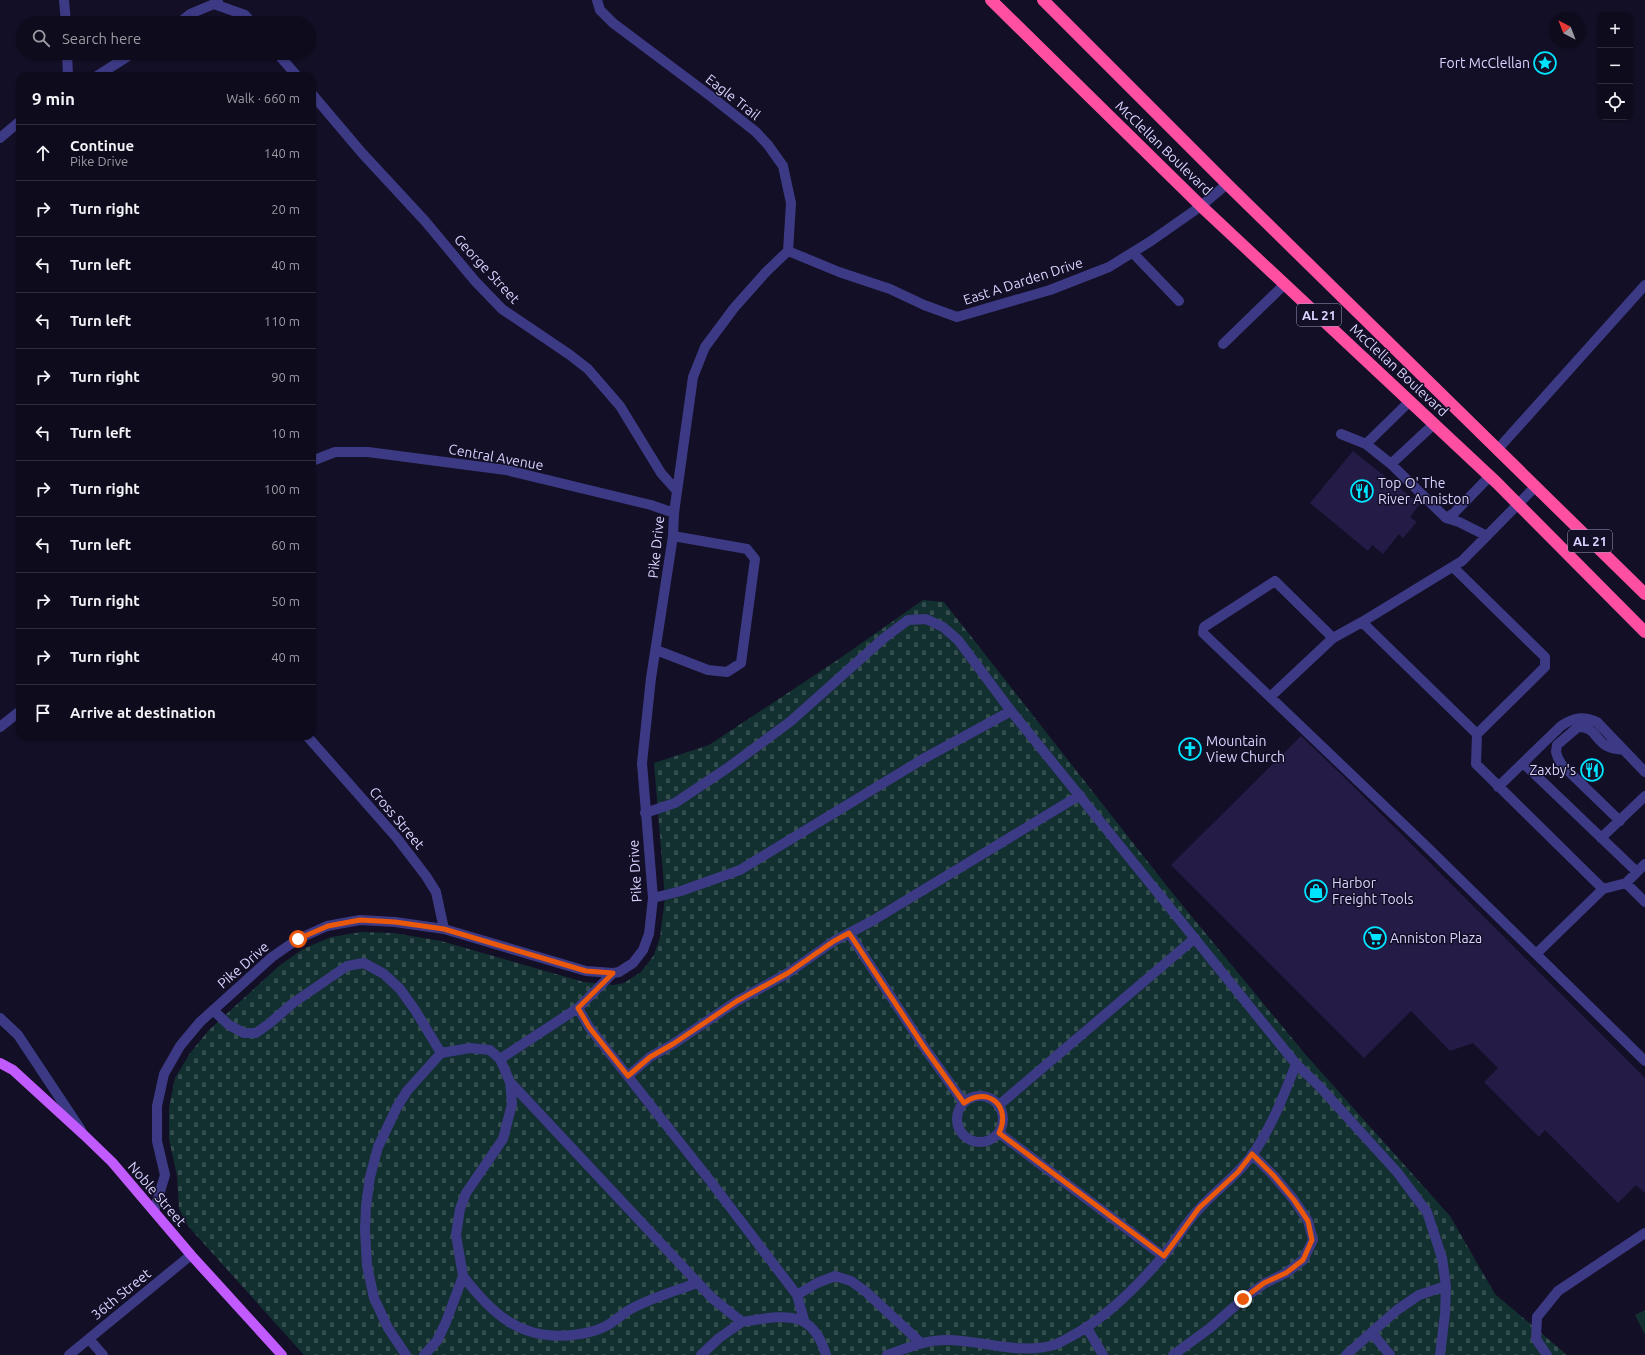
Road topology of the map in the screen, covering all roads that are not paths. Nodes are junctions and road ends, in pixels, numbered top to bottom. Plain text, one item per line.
1 (64, 0) edge
2 (597, 0) edge
3 (991, 0) edge
4 (1043, 0) edge
5 (216, 2) edge
6 (65, 16) edge
7 (188, 16) edge
8 (246, 16) edge
9 (67, 60) edge
10 (122, 60) edge
11 (283, 60) edge
12 (68, 72) edge
13 (103, 72) edge
14 (294, 72) edge
15 (316, 100) edge
16 (16, 124) edge
17 (0, 138) edge
18 (1227, 184) junction
19 (1202, 206) junction
20 (788, 251) junction
21 (1133, 253) junction
22 (1285, 284) junction
23 (1645, 285) edge
24 (1179, 301) dead end
25 (1223, 344) dead end
26 (1410, 401) junction
27 (1434, 424) junction
28 (1342, 434) dead end
29 (1366, 444) junction
30 (1497, 450) junction
31 (316, 460) edge
32 (1391, 464) junction
33 (1490, 476) junction
34 (1534, 487) junction
35 (677, 491) junction
36 (1519, 505) junction
37 (674, 513) junction
38 (1446, 518) junction
39 (673, 536) junction
40 (1487, 536) junction
41 (1453, 567) junction
42 (1645, 594) edge
43 (1362, 622) junction
44 (1645, 632) edge
45 (1333, 638) junction
46 (656, 650) junction
47 (1270, 697) junction
48 (1011, 711) junction
49 (16, 713) edge
50 (0, 727) edge
51 (1477, 734) junction
52 (311, 740) edge
53 (1624, 750) junction
54 (1523, 763) junction
55 (1645, 772) edge
56 (1498, 787) junction
57 (1080, 795) junction
58 (1645, 796) edge
59 (645, 813) junction
60 (1620, 821) junction
61 (1601, 838) junction
62 (1645, 864) edge
63 (1636, 872) junction
64 (1626, 883) junction
65 (1603, 889) junction
66 (653, 898) junction
67 (1645, 902) edge
68 (444, 929) junction
69 (849, 933) junction
70 (1195, 938) junction
71 (1536, 954) junction
72 (613, 973) junction
73 (578, 1008) junction
74 (213, 1010) junction
75 (0, 1018) edge
76 (440, 1053) junction
77 (500, 1059) junction
78 (1645, 1061) edge
79 (0, 1063) edge
80 (1296, 1064) junction
81 (628, 1076) junction
82 (510, 1082) junction
83 (964, 1103) junction
84 (999, 1105) junction
85 (999, 1133) junction
86 (84, 1135) junction
87 (1252, 1154) junction
88 (154, 1211) junction
89 (1645, 1233) edge
90 (191, 1254) junction
91 (1164, 1256) junction
92 (463, 1276) junction
93 (697, 1283) junction
94 (1446, 1286) junction
95 (798, 1295) junction
96 (804, 1320) junction
97 (742, 1322) junction
98 (1088, 1328) junction
99 (1372, 1333) junction
100 (89, 1339) junction
101 (921, 1343) junction
102 (69, 1355) edge
103 (103, 1355) edge
104 (282, 1355) edge
105 (406, 1355) edge
106 (424, 1355) edge
107 (701, 1355) edge
108 (826, 1355) edge
109 (887, 1355) edge
110 (1103, 1355) edge
111 (1173, 1355) edge
112 (1346, 1355) edge
113 (1390, 1355) edge
114 (1440, 1355) edge
115 (1547, 1355) edge

1 - 6 street
2 - 20 street, Eagle Trail
3 - 19 highway, McClellan Boulevard / AL 21
4 - 18 highway, McClellan Boulevard / AL 21
5 - 7 street
5 - 8 street
9 - 12 street
10 - 13 street
11 - 14 street
15 - 35 street, George Street
16 - 17 street
18 - 19 street, East A Darden Drive
18 - 30 highway, McClellan Boulevard / AL 21
19 - 21 street, East A Darden Drive
19 - 22 highway, McClellan Boulevard / AL 21
20 - 21 street, East A Darden Drive
20 - 35 street, Pike Drive
21 - 24 street
22 - 25 street
22 - 26 highway, McClellan Boulevard / AL 21
23 - 30 street
26 - 27 highway, McClellan Boulevard / AL 21
26 - 29 street
27 - 32 street
27 - 33 highway, McClellan Boulevard / AL 21
28 - 29 street
29 - 32 street
30 - 34 highway, McClellan Boulevard / AL 21
31 - 37 street, Central Avenue
32 - 38 street
33 - 36 highway, McClellan Boulevard / AL 21
33 - 38 street
34 - 36 street
34 - 42 highway, McClellan Boulevard / AL 21
35 - 37 street, Pike Drive
36 - 40 street
36 - 44 highway, McClellan Boulevard / AL 21
37 - 39 street, Pike Drive
38 - 40 street
39 - 46 street, Pike Drive
39 - 46 street
40 - 41 street
41 - 43 street
41 - 51 street
43 - 45 street
43 - 51 street
45 - 47 street
45 - 47 street
46 - 59 street, Pike Drive
47 - 71 street
48 - 57 street
48 - 59 street
48 - 66 street
49 - 50 street
51 - 56 street
52 - 68 street, Cross Street
53 - 54 street
53 - 55 street
53 - 60 street
54 - 56 street
54 - 61 street
56 - 65 street
57 - 69 street
57 - 70 street
58 - 60 street
59 - 66 street, Pike Drive
60 - 61 street
61 - 63 street
62 - 63 street
63 - 64 street
64 - 65 street
64 - 67 street
65 - 71 street
66 - 72 street, Pike Drive
68 - 72 street, Pike Drive
68 - 74 street, Pike Drive
69 - 81 street
69 - 83 street
70 - 80 street
70 - 84 street
71 - 78 street
72 - 73 street
73 - 77 street
73 - 81 street
74 - 76 street
74 - 88 street, Pike Drive
75 - 86 street
76 - 77 street
76 - 105 street
77 - 82 street
79 - 86 main road, Noble Street
80 - 87 street
80 - 94 street
81 - 95 street
82 - 92 street
82 - 93 street
83 - 84 street
83 - 85 street
84 - 85 street
85 - 91 street
86 - 88 main road, Noble Street
87 - 91 street
87 - 111 street
88 - 90 main road, Noble Street
89 - 115 street
90 - 100 street, 36th Street
90 - 104 main road, Noble Street
91 - 98 street
92 - 93 street
92 - 106 street
93 - 97 street
94 - 99 street
94 - 114 street
95 - 96 street
95 - 101 street
96 - 97 street
96 - 108 street
97 - 107 street
98 - 101 street
98 - 110 street
99 - 112 street
99 - 113 street
100 - 102 street, 36th Street
100 - 103 street
101 - 109 street

